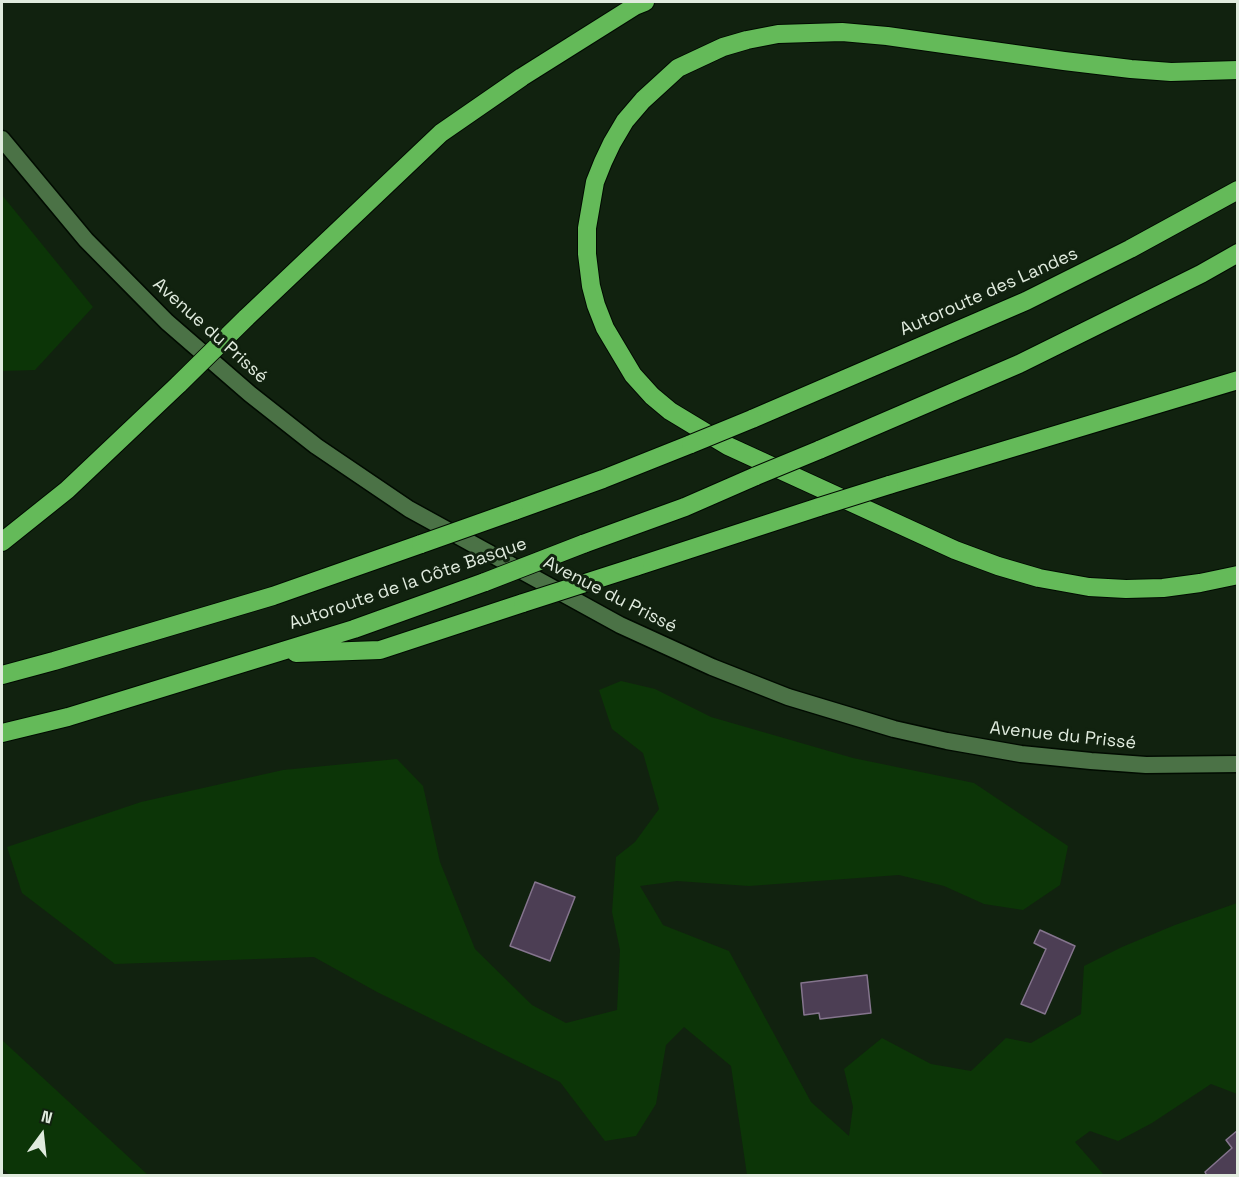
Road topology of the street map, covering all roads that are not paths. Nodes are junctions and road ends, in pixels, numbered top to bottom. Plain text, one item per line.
1 (645, 2) edge
2 (1238, 70) edge
3 (2, 139) edge
4 (1238, 190) edge
5 (1238, 253) edge
6 (1238, 380) edge
7 (752, 419) joint
8 (2, 542) edge
9 (1238, 575) edge
10 (270, 654) junction
11 (2, 675) edge
12 (2, 733) edge
13 (1238, 764) edge

1 - 8 highway, bridge
2 - 9 highway
3 - 13 main road, Avenue du Prissé
4 - 7 highway, Autoroute des Landes
5 - 10 highway, Autoroute de la Côte Basque, bridge
6 - 10 highway, bridge
7 - 11 highway, Autoroute de la Côte Basque, bridge
10 - 12 highway, Autoroute de la Côte Basque

